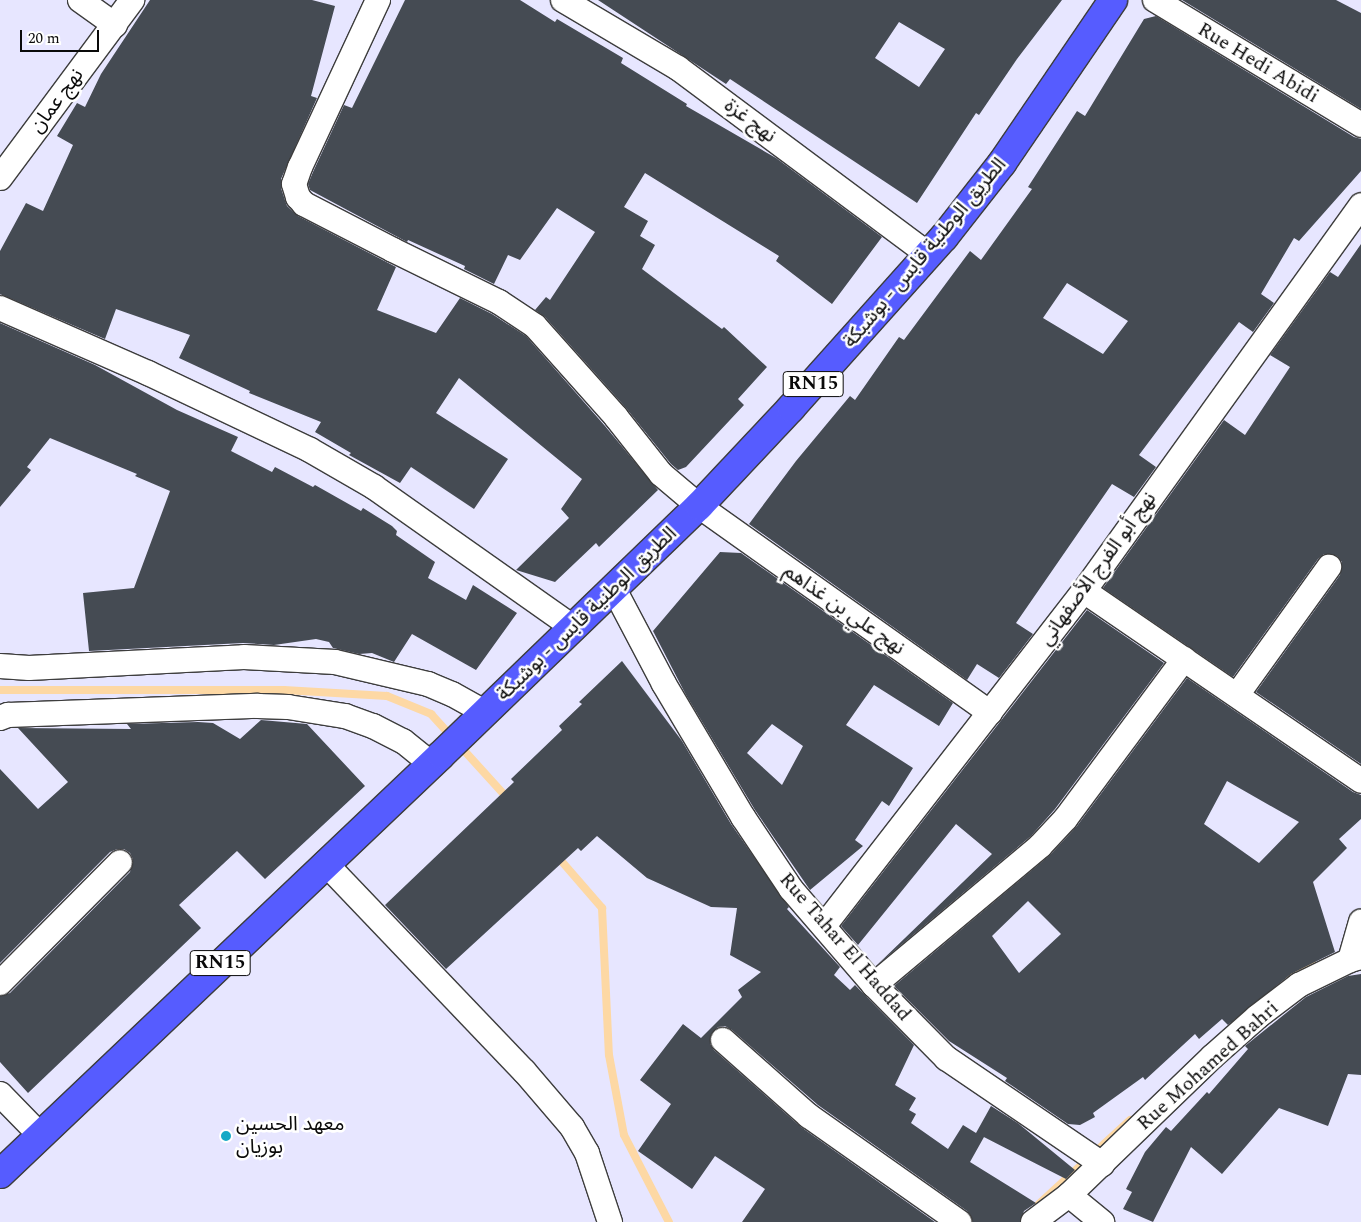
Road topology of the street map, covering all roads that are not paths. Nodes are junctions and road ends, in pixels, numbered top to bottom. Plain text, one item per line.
1 (80, 0) edge
2 (132, 0) edge
3 (378, 0) edge
4 (563, 0) edge
5 (1113, 0) edge
6 (1155, 0) edge
7 (115, 25) junction
8 (1361, 125) edge
9 (0, 178) edge
10 (1361, 205) edge
11 (929, 255) junction
12 (0, 308) edge
13 (699, 506) junction
14 (1329, 567) dead end
15 (614, 589) junction
16 (1084, 591) junction
17 (574, 628) junction
18 (1184, 659) junction
19 (0, 666) edge
20 (1237, 695) junction
21 (990, 713) junction
22 (0, 718) edge
23 (476, 720) junction
24 (436, 759) junction
25 (1361, 781) edge
26 (120, 862) dead end
27 (325, 863) junction
28 (1361, 922) edge
29 (824, 926) junction
30 (1355, 958) edge
31 (0, 983) edge
32 (874, 985) junction
33 (723, 1040) dead end
34 (0, 1094) edge
35 (39, 1134) junction
36 (1102, 1164) junction
37 (0, 1174) edge
38 (1069, 1196) junction
39 (610, 1222) edge
40 (959, 1222) edge
41 (1033, 1222) edge
42 (1102, 1222) edge

1 - 7 street
2 - 7 street, نهج عمان
3 - 13 street, نهج علي بن غذاهم
4 - 11 street, نهج غزة
5 - 11 main road, الطريق الوطنية قابس - بوشبكة / RN15
6 - 8 street, Rue Hedi Abidi
7 - 9 street, نهج عمان
10 - 16 street, نهج أبو الفرج الأصفهاني
11 - 13 main road, الطريق الوطنية قابس - بوشبكة / RN15
12 - 17 street
13 - 15 main road, الطريق الوطنية قابس - بوشبكة / RN15
13 - 21 street, نهج علي بن غذاهم
14 - 20 street
15 - 17 main road, الطريق الوطنية قابس - بوشبكة / RN15
15 - 29 street, Rue Tahar El Haddad
16 - 18 street
16 - 21 street, نهج أبو الفرج الأصفهاني
17 - 23 main road, الطريق الوطنية قابس - بوشبكة / RN15
18 - 20 street
18 - 32 street
19 - 23 street
20 - 25 street
21 - 29 street, نهج أبو الفرج الأصفهاني
22 - 24 street
23 - 24 main road, الطريق الوطنية قابس - بوشبكة / RN15
24 - 27 main road, الطريق الوطنية قابس - بوشبكة / RN15
26 - 31 street
27 - 35 main road, الطريق الوطنية قابس - بوشبكة / RN15
27 - 39 street
28 - 30 street
29 - 32 street, Rue Tahar El Haddad
30 - 36 street, Rue Mohamed Bahri
32 - 36 street, Rue Tahar El Haddad
33 - 40 street
34 - 35 street
35 - 37 main road, الطريق الوطنية قابس - بوشبكة / RN15
36 - 38 street, Rue Mohamed Bahri
38 - 41 street, Rue Mohamed Bahri
38 - 42 street

